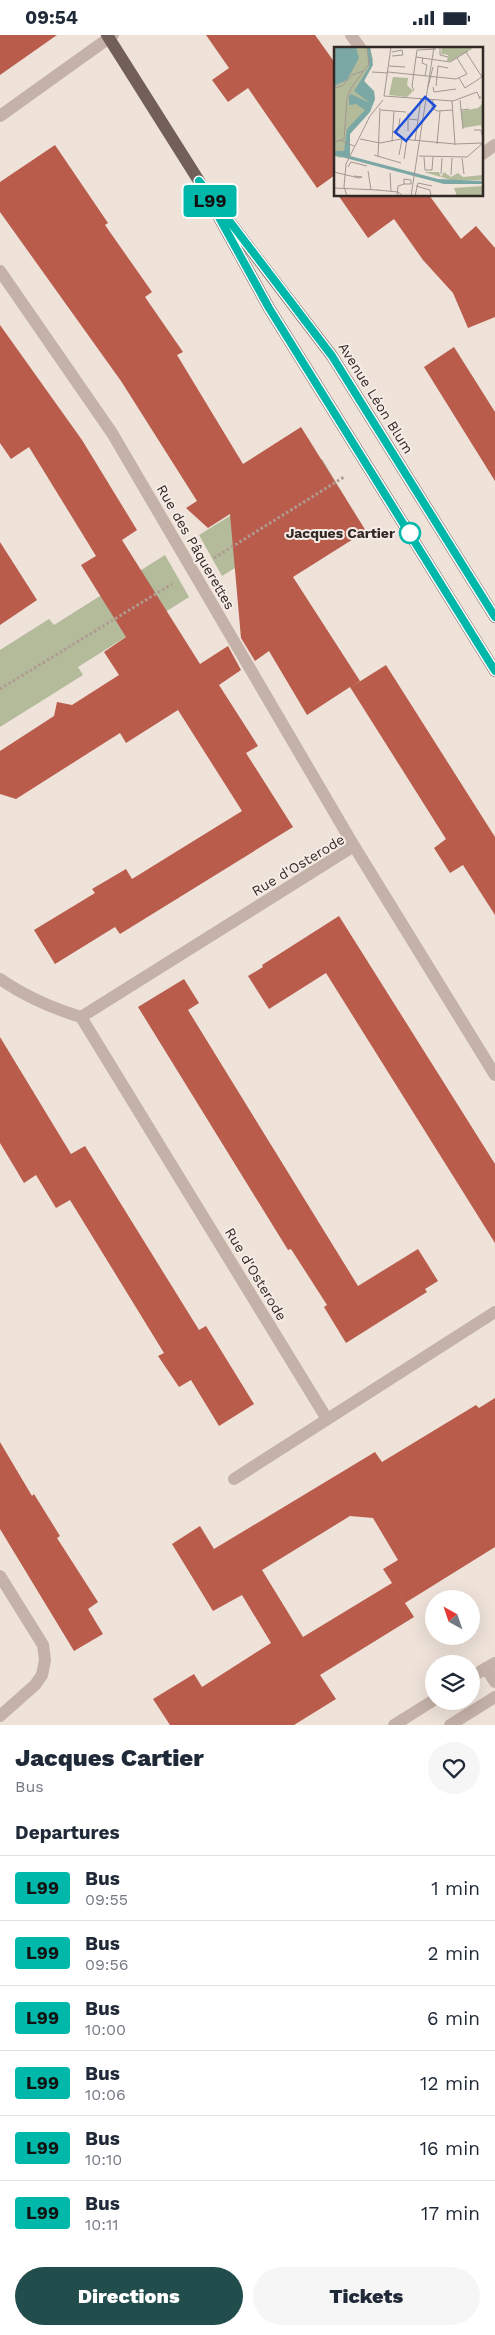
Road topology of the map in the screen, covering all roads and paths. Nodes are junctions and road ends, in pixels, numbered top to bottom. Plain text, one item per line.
1 (351, 35) edge
2 (108, 36) edge
3 (360, 47) edge
4 (0, 117) edge
5 (495, 145) edge
6 (482, 154) edge
7 (199, 181) junction
8 (0, 271) edge
9 (495, 617) edge
10 (495, 671) edge
11 (354, 846) junction
12 (0, 979) edge
13 (81, 1017) junction
14 (495, 1075) edge
15 (495, 1312) edge
16 (327, 1419) junction
17 (234, 1479) dead end
18 (0, 1576) edge
19 (491, 1665) edge
20 (480, 1672) edge
21 (495, 1683) edge
22 (495, 1697) edge
23 (425, 1706) edge
24 (0, 1716) edge
25 (394, 1725) edge
26 (450, 1725) edge

1 - 3 street
2 - 4 street
2 - 7 main road, Avenue Léon Blum
5 - 6 street
7 - 9 main road, Avenue Léon Blum
7 - 10 main road, Avenue Léon Blum
8 - 11 street, Rue des Pâquerettes
11 - 13 street, Rue d'Osterode
11 - 14 street, Rue d'Osterode
12 - 13 street
13 - 16 street, Rue d'Osterode
15 - 16 street
16 - 17 street
18 - 24 street
19 - 20 street
19 - 21 street
22 - 26 street
23 - 25 street

